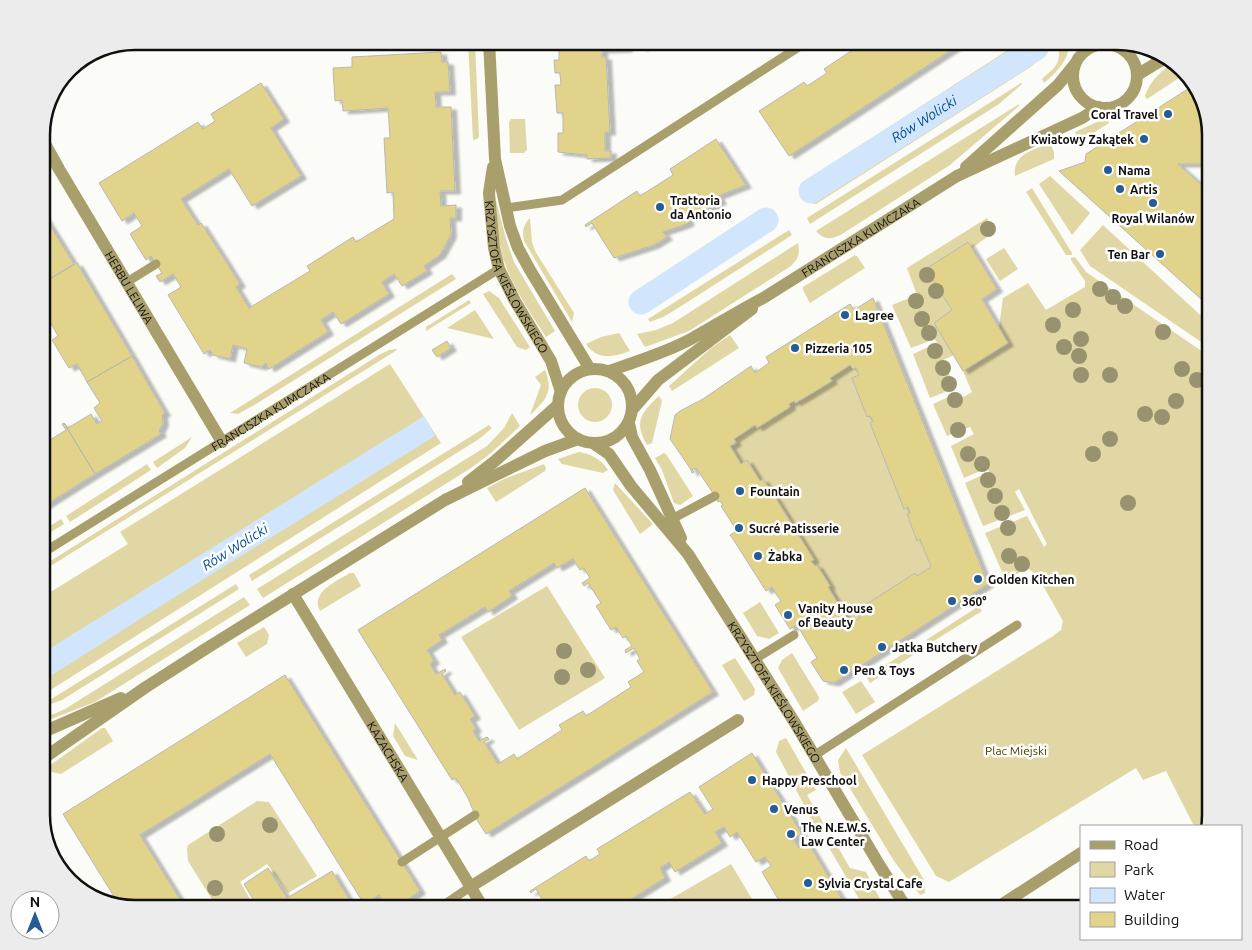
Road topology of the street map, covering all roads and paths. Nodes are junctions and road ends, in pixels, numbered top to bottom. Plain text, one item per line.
1 (489, 50) edge
2 (794, 50) edge
3 (1085, 50) edge
4 (1127, 51) edge
5 (1160, 61) edge
6 (1076, 62) junction
7 (1137, 75) junction
8 (1098, 107) junction
9 (50, 152) edge
10 (494, 159) junction
11 (957, 176) junction
12 (506, 208) junction
13 (156, 264) dead end
14 (499, 270) junction
15 (127, 282) junction
16 (765, 297) junction
17 (590, 369) junction
18 (609, 371) junction
19 (559, 398) junction
20 (630, 417) junction
21 (578, 439) junction
22 (222, 442) junction
23 (593, 443) junction
24 (715, 496) dead end
25 (445, 500) junction
26 (672, 519) junction
27 (50, 549) edge
28 (688, 554) junction
29 (293, 594) junction
30 (1017, 625) dead end
31 (794, 635) dead end
32 (755, 658) junction
33 (146, 687) junction
34 (738, 720) dead end
35 (50, 729) edge
36 (50, 754) edge
37 (815, 755) junction
38 (475, 815) dead end
39 (440, 837) junction
40 (1080, 854) edge
41 (402, 862) dead end
42 (470, 887) junction
43 (451, 900) edge
44 (478, 900) edge
45 (901, 900) edge
46 (1009, 900) edge

1 - 10 street, KRZYSZTOFA KIEŚLOWSKIEGO
2 - 12 lane
3 - 6 street
4 - 7 street
5 - 7 street
6 - 8 street
6 - 11 street, FRANCISZKA KLIMCZAKA
7 - 8 street
8 - 11 street, FRANCISZKA KLIMCZAKA
9 - 15 street, HERBU LELIWA
10 - 12 street, KRZYSZTOFA KIEŚLOWSKIEGO
10 - 14 street, KRZYSZTOFA KIEŚLOWSKIEGO
11 - 16 street, FRANCISZKA KLIMCZAKA
12 - 17 street, KRZYSZTOFA KIEŚLOWSKIEGO
13 - 15 lane
14 - 19 street, KRZYSZTOFA KIEŚLOWSKIEGO
14 - 22 lane, FRANCISZKA KLIMCZAKA
15 - 22 street, HERBU LELIWA
16 - 18 street, FRANCISZKA KLIMCZAKA
16 - 20 street, FRANCISZKA KLIMCZAKA
17 - 18 street
17 - 19 street
18 - 20 street
19 - 21 street
19 - 25 street
20 - 23 street
20 - 26 street, KRZYSZTOFA KIEŚLOWSKIEGO
21 - 23 street
21 - 25 street
22 - 27 lane, FRANCISZKA KLIMCZAKA
23 - 28 street, KRZYSZTOFA KIEŚLOWSKIEGO
24 - 26 lane
25 - 29 street
26 - 28 street, KRZYSZTOFA KIEŚLOWSKIEGO
28 - 32 street, KRZYSZTOFA KIEŚLOWSKIEGO
29 - 33 street
29 - 39 street, KAZACHSKA
30 - 37 lane
31 - 32 lane
32 - 37 street, KRZYSZTOFA KIEŚLOWSKIEGO
33 - 35 street
33 - 36 street
34 - 42 street
37 - 45 street, KRZYSZTOFA KIEŚLOWSKIEGO
38 - 39 lane
39 - 41 lane
39 - 42 street, KAZACHSKA
40 - 46 street
42 - 43 lane
42 - 44 street, KAZACHSKA

